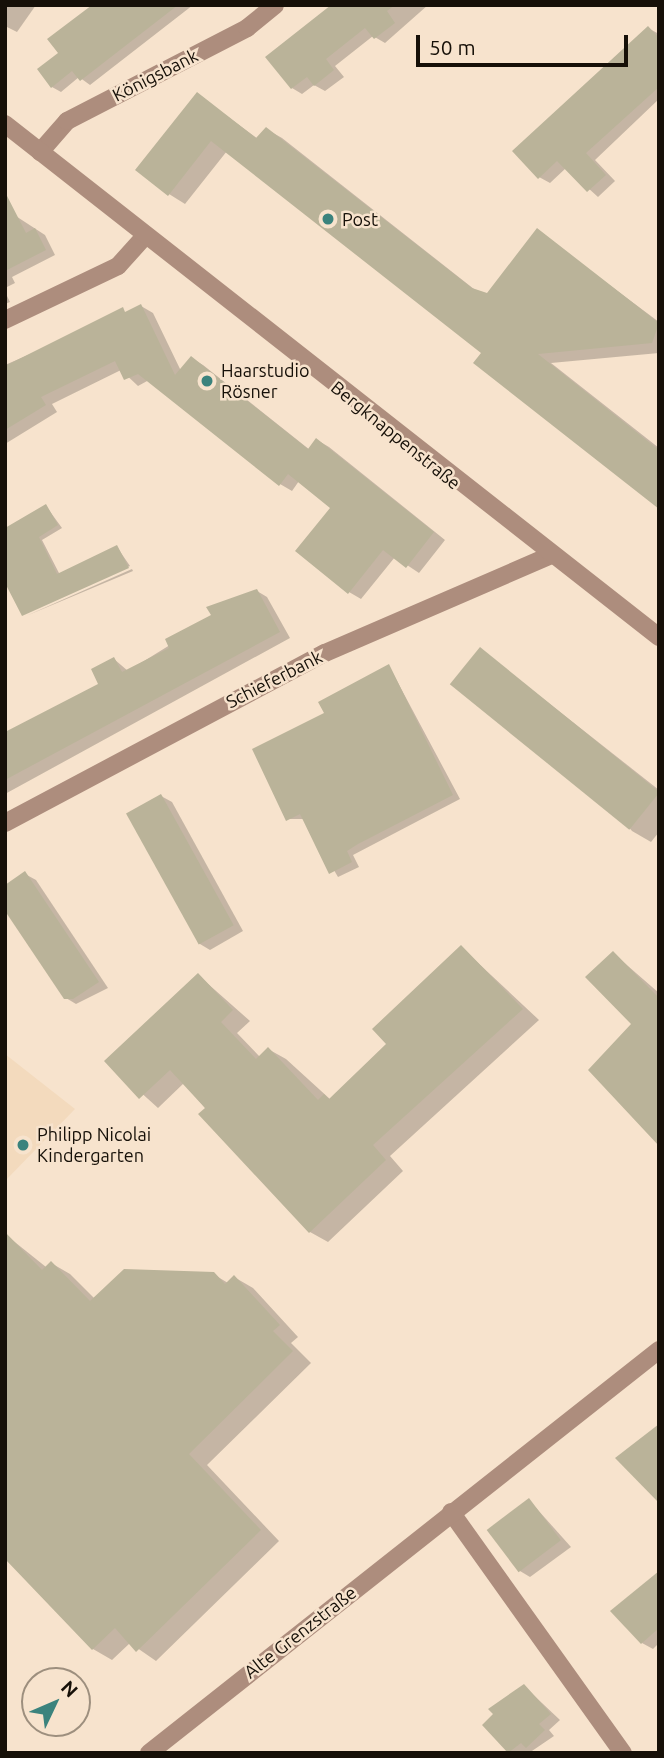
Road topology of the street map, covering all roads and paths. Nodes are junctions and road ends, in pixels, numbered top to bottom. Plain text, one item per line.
1 (275, 5) edge
2 (5, 124) edge
3 (40, 152) junction
4 (145, 236) junction
5 (5, 320) edge
6 (551, 555) junction
7 (659, 637) edge
8 (5, 823) edge
9 (659, 1350) edge
10 (451, 1512) junction
11 (149, 1753) edge
12 (623, 1753) edge

1 - 3 street, Königsbank
2 - 3 street, Bergknappenstraße
3 - 4 street, Bergknappenstraße
4 - 5 street
4 - 6 street, Bergknappenstraße
6 - 7 street, Bergknappenstraße
6 - 8 street, Schieferbank
9 - 10 street, Alte Grenzstraße
10 - 11 street, Alte Grenzstraße
10 - 12 street

